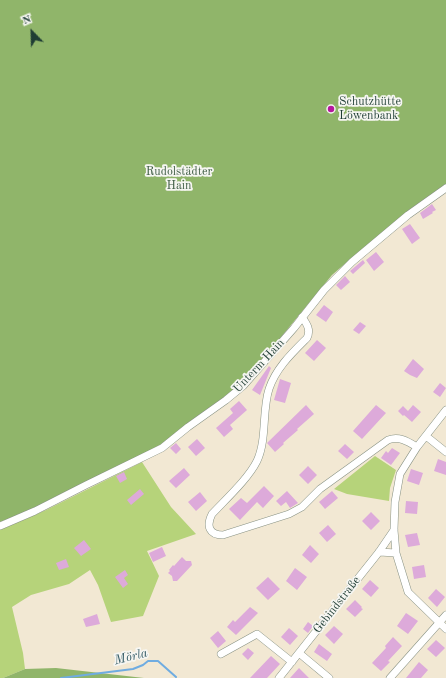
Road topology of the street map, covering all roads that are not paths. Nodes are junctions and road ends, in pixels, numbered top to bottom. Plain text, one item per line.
1 (446, 188) edge
2 (302, 317) junction
3 (446, 410) edge
4 (426, 436) junction
5 (417, 448) junction
6 (446, 452) edge
7 (0, 526) edge
8 (394, 530) junction
9 (379, 552) junction
10 (396, 553) junction
11 (446, 615) edge
12 (439, 623) junction
13 (446, 629) edge
14 (299, 653) junction
15 (221, 654) dead end
16 (292, 662) junction
17 (279, 678) edge
18 (329, 678) edge
19 (390, 678) edge

1 - 2 street, Unterm Hain
2 - 5 street
2 - 7 street, Unterm Hain
3 - 4 street
4 - 5 street
4 - 6 street
5 - 8 street
8 - 9 street, Gebindstraße
8 - 10 street
9 - 10 street
9 - 14 street, Gebindstraße
10 - 12 street
11 - 12 street
12 - 13 street
12 - 19 street
14 - 16 street, Gebindstraße
14 - 18 street
15 - 16 street
16 - 17 street, Gebindstraße

